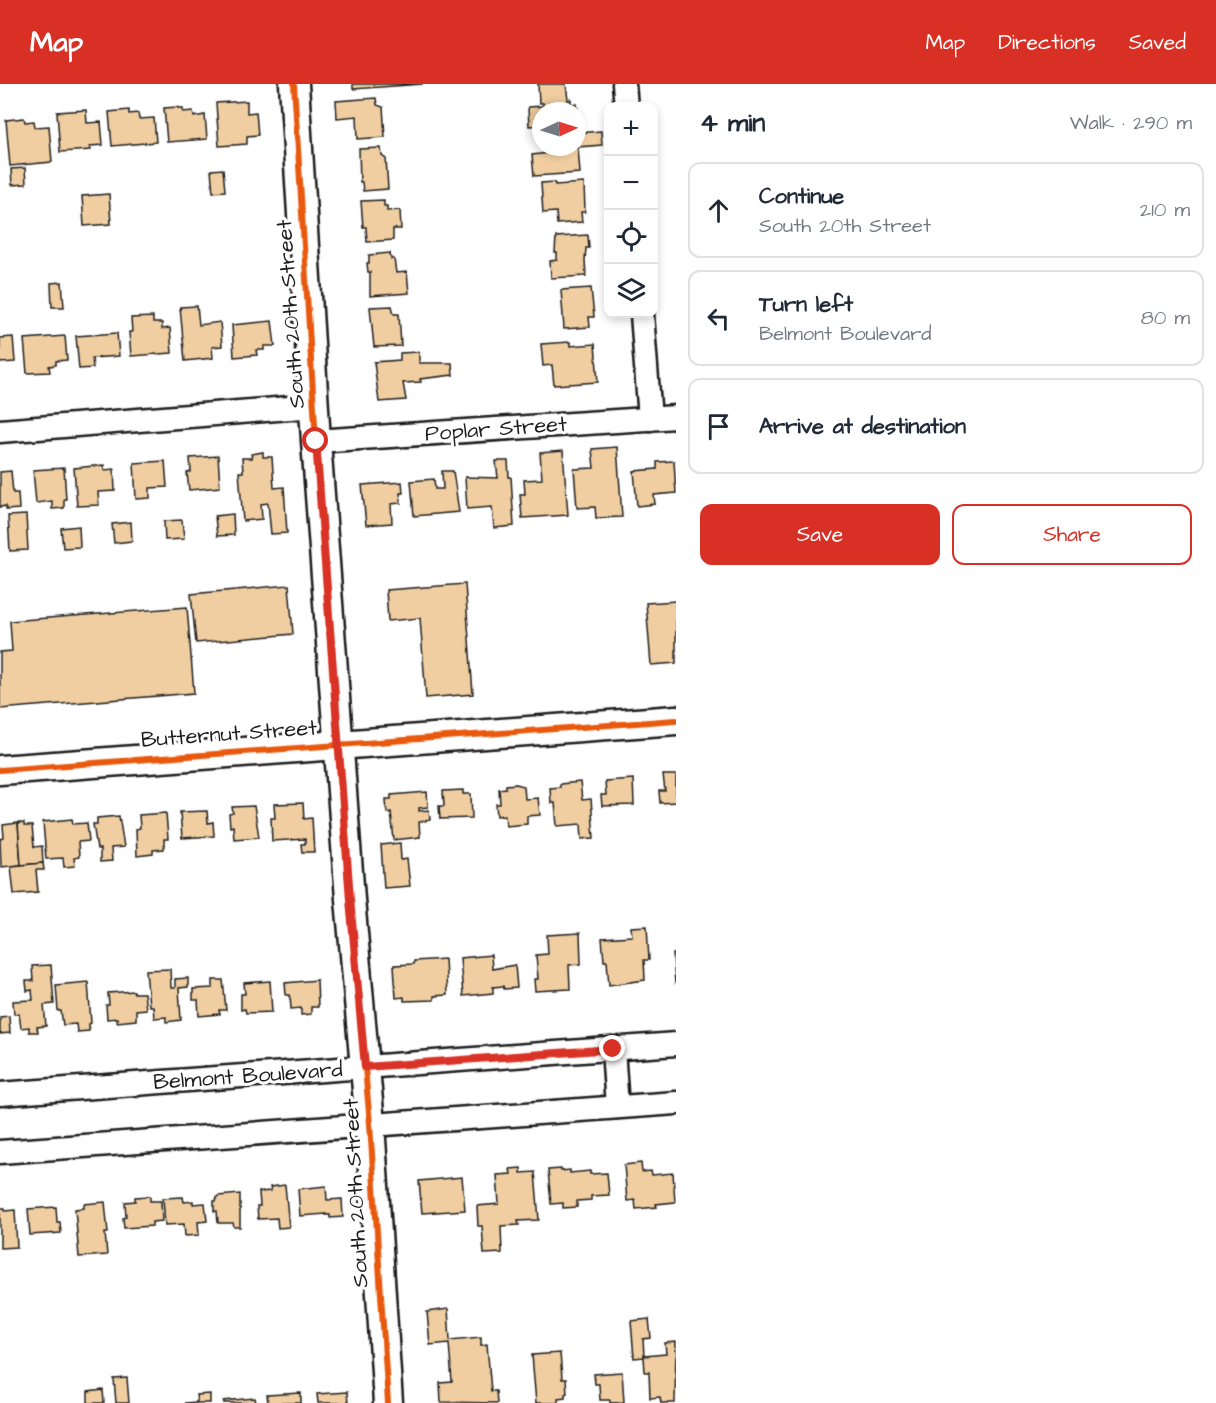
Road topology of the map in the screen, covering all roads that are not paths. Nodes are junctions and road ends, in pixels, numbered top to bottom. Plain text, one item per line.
1 (294, 84) edge
2 (624, 84) edge
3 (626, 102) edge
4 (642, 318) edge
5 (315, 406) junction
6 (676, 417) edge
7 (650, 419) junction
8 (0, 430) edge
9 (316, 441) junction
10 (676, 720) edge
11 (338, 744) junction
12 (0, 770) edge
13 (676, 1044) edge
14 (613, 1049) junction
15 (365, 1067) junction
16 (0, 1094) edge
17 (676, 1103) edge
18 (617, 1107) junction
19 (370, 1124) junction
20 (0, 1152) edge
21 (388, 1403) edge

1 - 5 street, South 20th Street
2 - 3 street
4 - 7 street
5 - 8 street
5 - 9 street, South 20th Street
6 - 7 street, Poplar Street
7 - 9 street, Poplar Street
9 - 11 street, South 20th Street
10 - 11 street, Butternut Street
11 - 12 street, Butternut Street
11 - 15 street, South 20th Street
13 - 14 street, Belmont Boulevard
14 - 15 street, Belmont Boulevard
14 - 18 street
15 - 16 street, Belmont Boulevard
15 - 19 street, South 20th Street
17 - 18 street
18 - 19 street
19 - 20 street
19 - 21 street, South 20th Street

